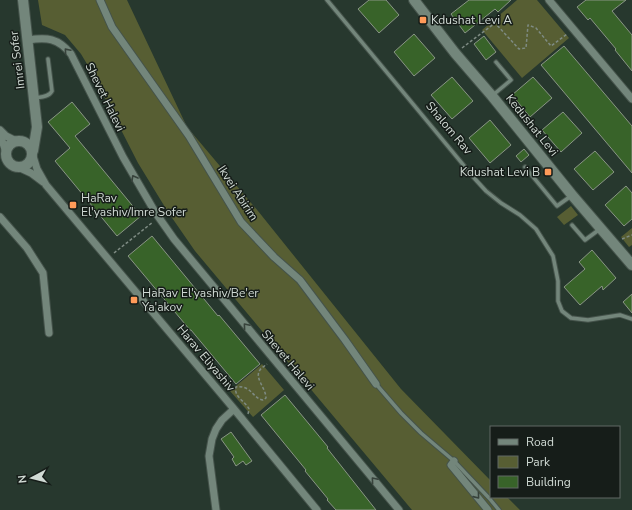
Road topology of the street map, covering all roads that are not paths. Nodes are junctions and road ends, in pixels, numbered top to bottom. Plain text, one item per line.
1 (23, 0) edge
2 (100, 0) edge
3 (327, 0) edge
4 (414, 0) edge
5 (552, 1) edge
6 (28, 40) junction
7 (48, 59) dead end
8 (496, 62) dead end
9 (492, 96) junction
10 (34, 99) junction
11 (632, 100) edge
12 (36, 117) junction
13 (0, 130) edge
14 (0, 135) edge
15 (18, 140) junction
16 (6, 152) junction
17 (33, 153) junction
18 (18, 167) junction
19 (525, 167) dead end
20 (46, 185) junction
21 (572, 195) junction
22 (0, 217) edge
23 (572, 225) dead end
24 (600, 229) junction
25 (631, 261) edge
26 (632, 319) edge
27 (49, 333) dead end
28 (376, 384) joint
29 (234, 409) junction
30 (454, 461) junction
31 (216, 510) edge
32 (317, 510) edge
33 (399, 510) edge
34 (488, 510) edge
35 (499, 510) edge

1 - 6 street, Imrei Sofer
2 - 28 street, Ikvei Abirim
3 - 26 lane, Shalom Rav
4 - 9 street, Kedushat Levi
5 - 11 street
6 - 10 street, Imrei Sofer
33 -> 6 street, Shevet Halevi
7 - 10 lane
8 - 9 lane
9 - 21 street, Kedushat Levi
10 - 12 street, Imrei Sofer
12 - 15 street
12 - 17 street
13 - 15 street
14 - 16 street
15 - 16 street
15 - 17 street
16 - 18 street
17 - 18 street
17 - 20 street
18 - 20 street
19 - 21 lane
20 - 29 street, Harav Eliyashiv
21 - 24 street, Kedushat Levi
22 - 27 street
23 - 24 lane
24 - 25 street, Kedushat Levi
28 - 30 lane
29 - 31 street
29 - 32 street, Harav Eliyashiv
30 -> 34 street
30 - 35 lane

